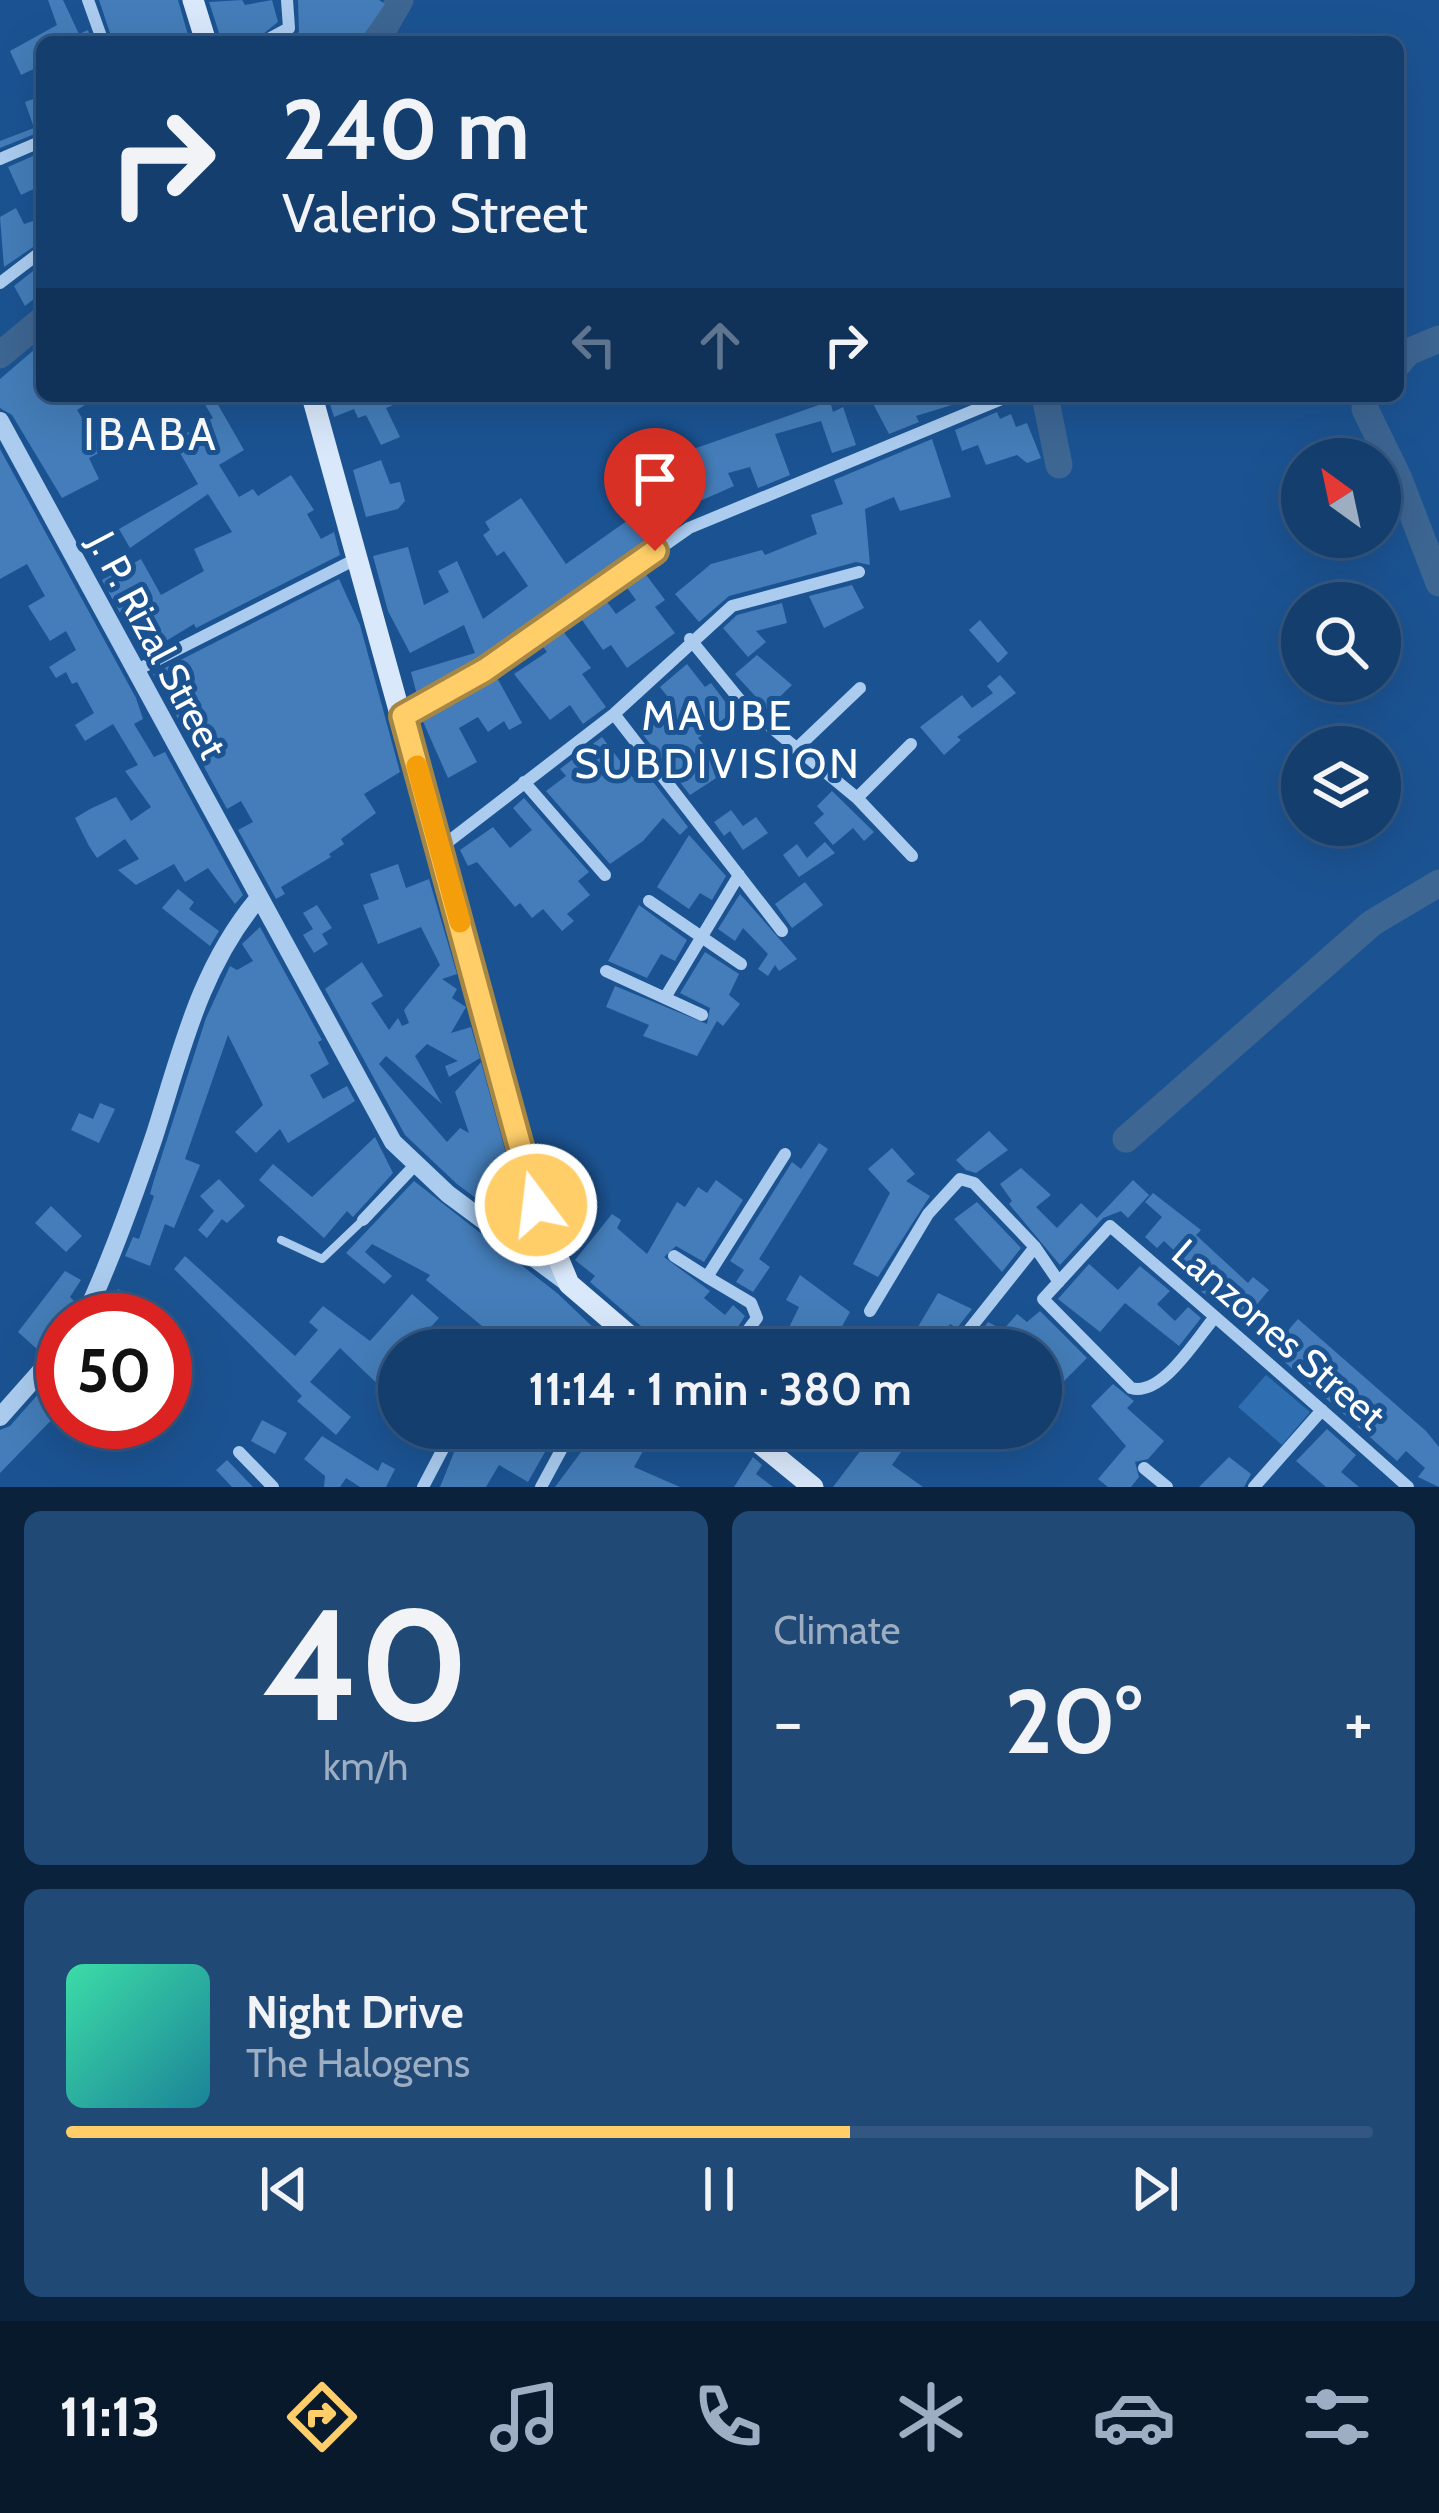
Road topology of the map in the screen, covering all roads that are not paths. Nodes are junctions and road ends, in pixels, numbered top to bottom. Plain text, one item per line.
1 (88, 0) edge
2 (194, 0) edge
3 (287, 0) edge
4 (101, 36) edge
5 (204, 36) edge
6 (274, 36) edge
7 (36, 144) edge
8 (0, 159) edge
9 (36, 256) edge
10 (0, 283) edge
11 (314, 402) edge
12 (994, 402) edge
13 (0, 421) edge
14 (356, 559) junction
15 (859, 572) dead end
16 (690, 639) junction
17 (135, 670) junction
18 (860, 688) dead end
19 (614, 714) junction
20 (403, 716) junction
21 (911, 744) dead end
22 (796, 748) junction
23 (524, 782) junction
24 (857, 798) junction
25 (440, 848) junction
26 (912, 856) dead end
27 (605, 875) dead end
28 (739, 875) junction
29 (257, 900) junction
30 (649, 901) dead end
31 (782, 931) dead end
32 (701, 937) junction
33 (741, 964) dead end
34 (606, 970) dead end
35 (666, 996) junction
36 (702, 1015) dead end
37 (785, 1154) dead end
38 (416, 1164) junction
39 (363, 1220) joint
40 (281, 1240) dead end
41 (1035, 1247) junction
42 (674, 1256) dead end
43 (707, 1277) junction
44 (1060, 1282) junction
45 (569, 1284) junction
46 (94, 1293) edge
47 (870, 1312) dead end
48 (1215, 1317) junction
49 (615, 1329) edge
50 (749, 1329) edge
51 (970, 1329) edge
52 (36, 1376) edge
53 (1322, 1410) junction
54 (0, 1417) edge
55 (443, 1449) edge
56 (561, 1449) edge
57 (767, 1449) edge
58 (239, 1452) dead end
59 (1144, 1468) dead end
60 (1395, 1475) junction
61 (273, 1487) edge
62 (423, 1487) edge
63 (542, 1487) edge
64 (813, 1487) edge
65 (1167, 1487) edge
66 (1254, 1487) edge
67 (1384, 1487) edge
68 (1408, 1487) edge

1 - 4 street
2 - 5 main road
3 - 6 street
7 - 8 street
9 - 10 street
11 - 14 main road
12 - 20 street
13 - 17 street, J. P. Rizal Street
14 - 17 street
14 - 20 main road
15 - 16 street
16 - 19 street
16 - 22 street
17 - 29 street, J. P. Rizal Street
18 - 22 street
19 - 23 street
19 - 28 street
20 - 25 main road
21 - 24 street
22 - 24 street
23 - 25 street
23 - 27 street
24 - 26 street
25 - 45 main road
28 - 31 street
28 - 32 street
29 - 38 street, J. P. Rizal Street
29 - 46 street
30 - 32 street
32 - 33 street
32 - 35 street
34 - 35 street
35 - 36 street
37 - 43 street
38 - 39 street
38 - 45 street, J. P. Rizal Street
39 - 40 lane
41 - 44 street
41 - 47 street
41 - 51 street
42 - 43 street
43 - 50 street
44 - 48 street, Lanzones Street
44 - 48 street
45 - 49 main road
48 - 53 street, Lanzones Street
52 - 54 street
53 - 60 street, Lanzones Street
53 - 66 street
55 - 62 street
56 - 63 street
57 - 64 main road
58 - 61 street
59 - 65 street
60 - 67 street
60 - 68 street, Lanzones Street

